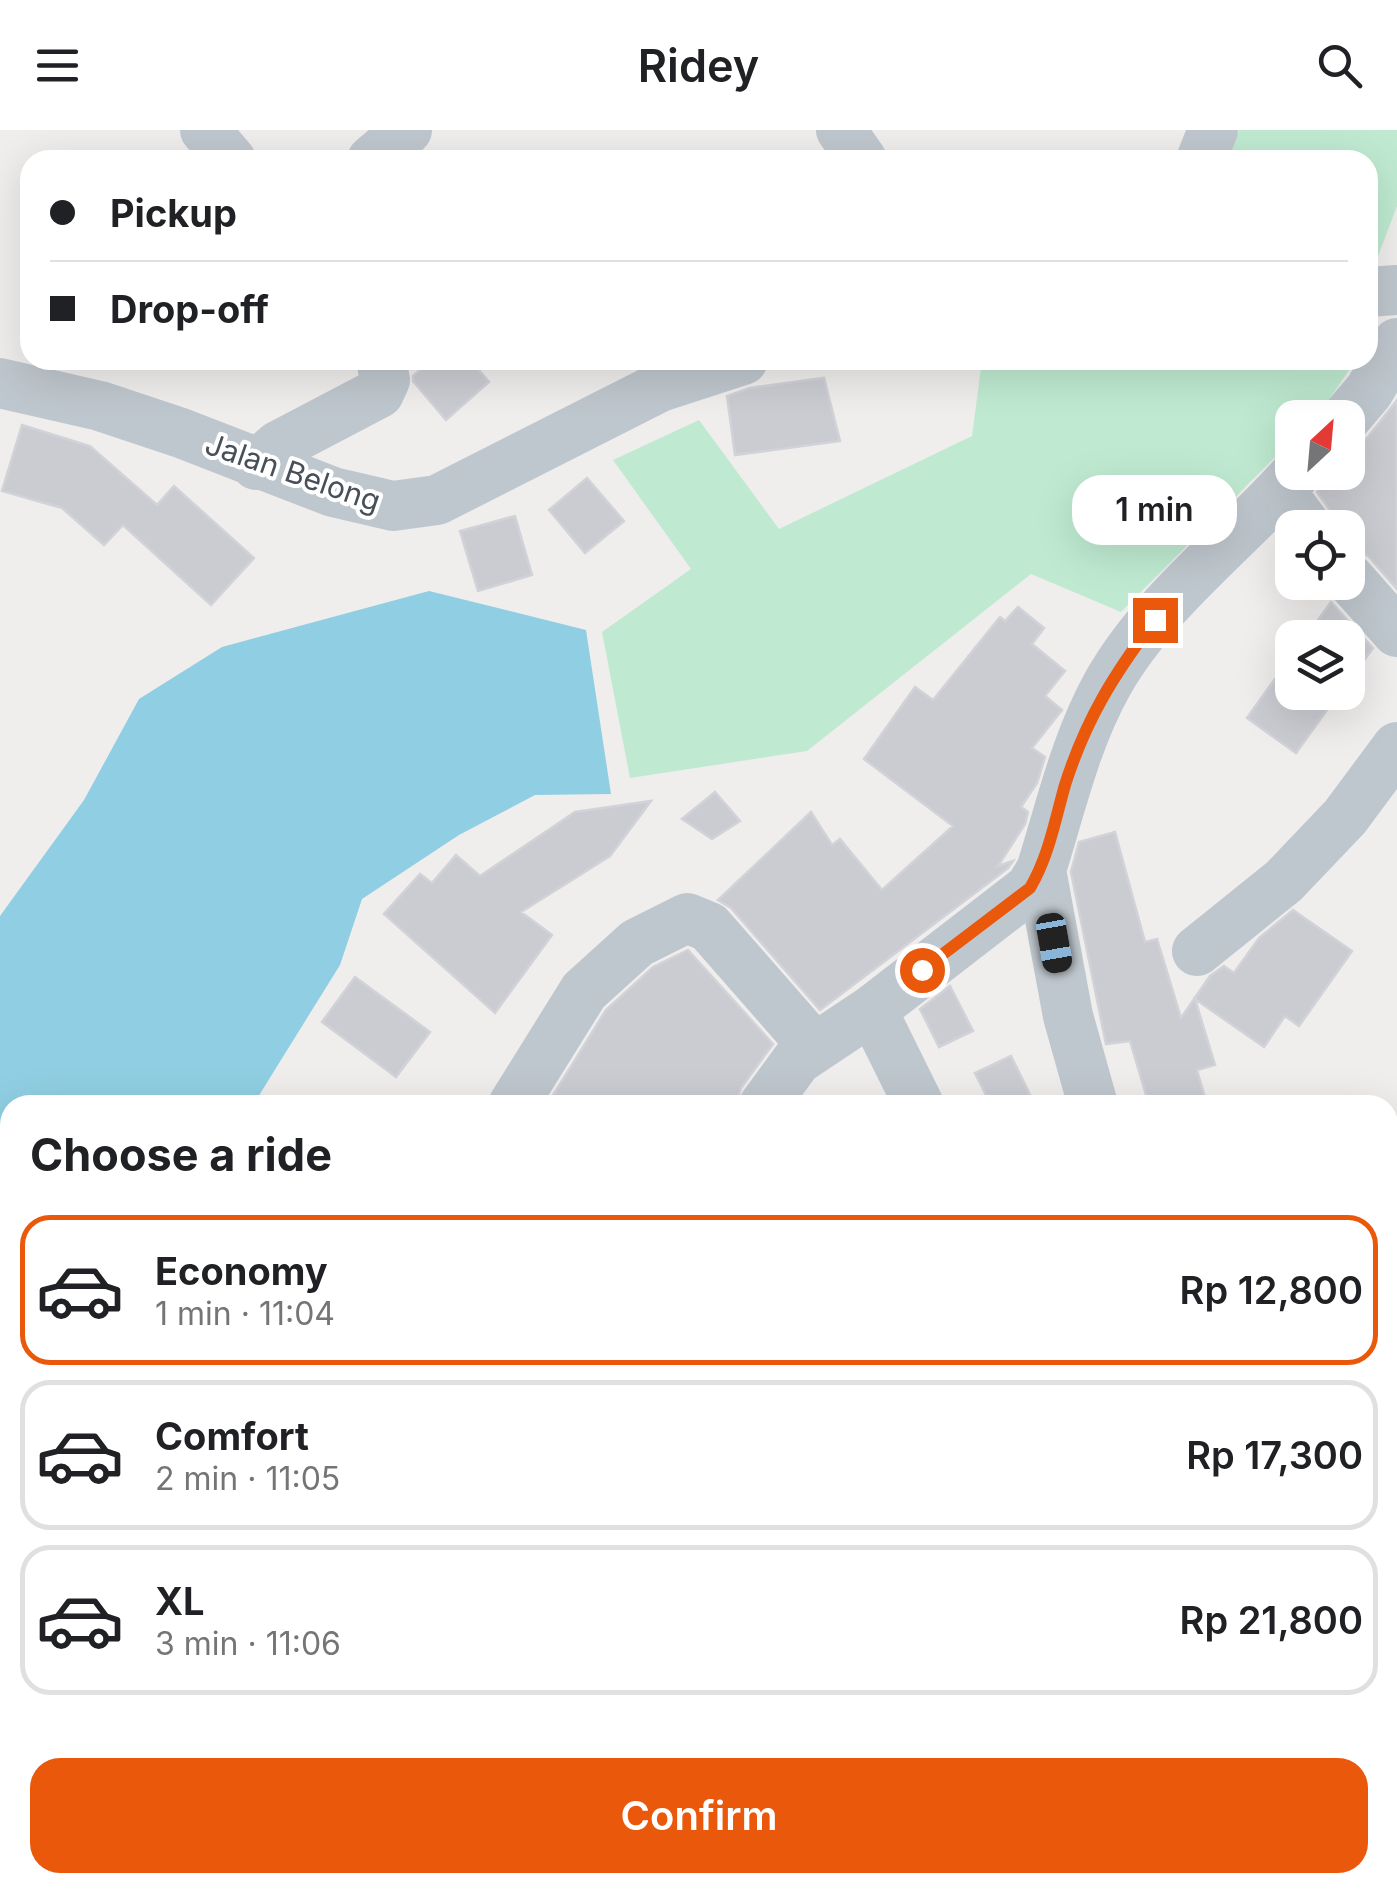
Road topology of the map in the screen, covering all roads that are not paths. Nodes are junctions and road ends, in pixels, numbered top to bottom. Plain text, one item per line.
1 (205, 130) edge
2 (406, 130) edge
3 (222, 150) edge
4 (383, 150) edge
5 (1397, 343) edge
6 (384, 370) edge
7 (712, 370) edge
8 (0, 383) edge
9 (1361, 400) edge
10 (256, 465) junction
11 (1295, 497) edge
12 (1365, 596) edge
13 (1397, 632) edge
14 (1397, 747) edge
15 (1041, 870) junction
16 (1198, 951) dead end
17 (872, 1010) junction
18 (815, 1048) junction
19 (519, 1095) edge
20 (771, 1095) edge
21 (914, 1095) edge
22 (1090, 1095) edge

1 - 3 street
2 - 4 street
5 - 9 street
6 - 10 street
7 - 10 street, Jalan Belong
8 - 10 street, Jalan Belong
11 - 15 street
12 - 13 street
14 - 16 street
15 - 17 street
15 - 22 street
17 - 18 street
17 - 21 street
18 - 19 street
18 - 20 street

